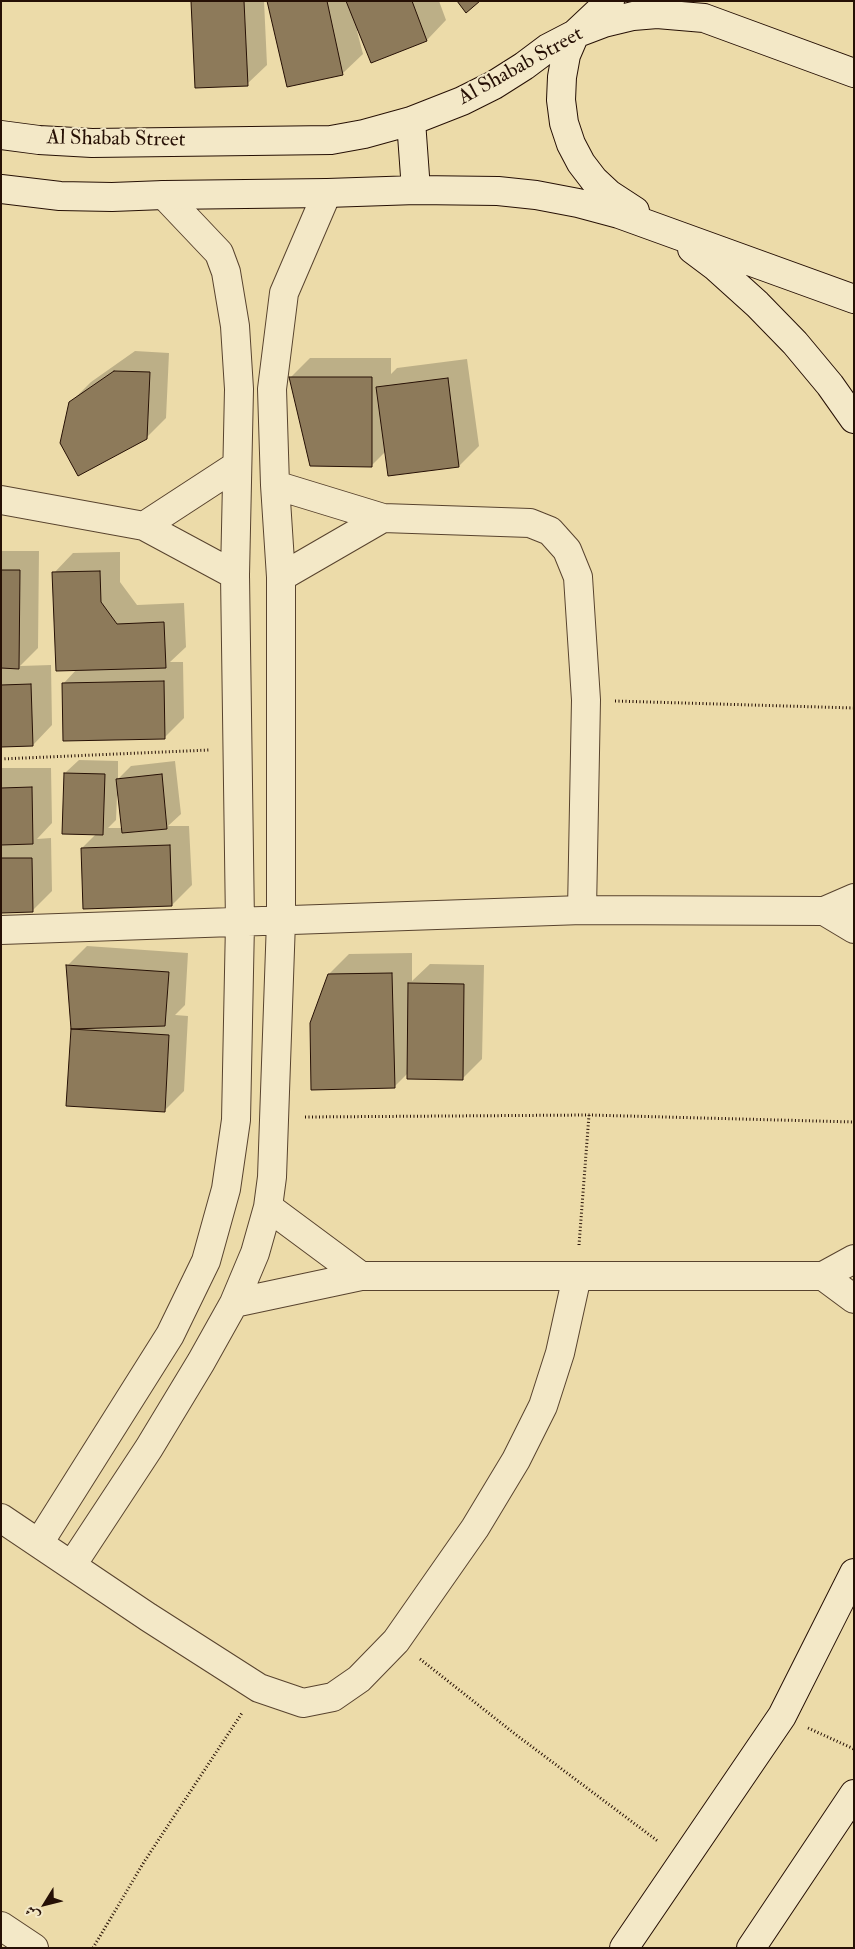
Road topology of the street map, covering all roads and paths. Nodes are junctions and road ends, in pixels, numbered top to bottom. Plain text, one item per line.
1 (610, 1) edge
2 (575, 34) junction
3 (854, 73) edge
4 (411, 121) junction
5 (1, 135) edge
6 (1, 189) edge
7 (416, 190) junction
8 (327, 194) junction
9 (164, 195) junction
10 (673, 234) junction
11 (842, 295) edge
12 (854, 315) edge
13 (272, 388) junction
14 (239, 389) junction
15 (854, 419) edge
16 (236, 466) junction
17 (275, 485) junction
18 (1, 500) edge
19 (382, 518) junction
20 (144, 526) junction
21 (235, 575) junction
22 (281, 577) junction
23 (586, 700) junction
24 (854, 708) edge
25 (237, 749) junction
26 (1, 759) edge
27 (854, 898) edge
28 (582, 910) junction
29 (824, 911) junction
30 (281, 922) junction
31 (240, 923) junction
32 (854, 929) edge
33 (1, 930) edge
34 (589, 1115) junction
35 (274, 1118) junction
36 (854, 1122) edge
37 (268, 1207) junction
38 (854, 1259) edge
39 (362, 1276) junction
40 (577, 1276) junction
41 (823, 1276) junction
42 (854, 1298) edge
43 (234, 1303) junction
44 (1, 1518) edge
45 (39, 1543) junction
46 (72, 1565) junction
47 (854, 1573) edge
48 (396, 1641) junction
49 (259, 1688) junction
50 (782, 1716) junction
51 (854, 1749) edge
52 (854, 1794) edge
53 (684, 1860) junction
54 (1, 1926) edge
55 (623, 1945) edge
56 (34, 1948) edge
57 (93, 1948) edge
58 (751, 1948) edge

1 - 2 street
2 - 3 street, Al Shabab Street
2 - 4 street, Al Shabab Street
2 - 10 street
4 - 5 street, Al Shabab Street
4 - 7 street
6 - 9 street
7 - 8 street
7 - 10 street
8 - 9 street
8 - 13 street
9 - 14 street
10 - 11 street
10 - 15 street
11 - 12 street
13 - 14 street
13 - 17 street
14 - 16 street
16 - 20 street
16 - 21 street
17 - 19 street
17 - 22 street
18 - 20 street
19 - 22 street
19 - 23 street
20 - 21 street
21 - 25 street
22 - 30 street
23 - 24 path
23 - 28 street
25 - 26 path
25 - 31 street
27 - 29 street
28 - 29 street
28 - 30 street
29 - 32 street
30 - 31 street
30 - 35 street
31 - 33 street
31 - 45 street
34 - 35 path
34 - 36 path
34 - 40 path
35 - 37 street
37 - 39 street
37 - 43 street
38 - 41 street
39 - 40 street
39 - 43 street
40 - 41 street
40 - 48 street
41 - 42 street
43 - 46 street
44 - 45 street
45 - 46 street
46 - 49 street
47 - 50 street
48 - 49 street
48 - 53 path
49 - 57 path
50 - 51 path
50 - 53 street
52 - 58 street
53 - 55 street
54 - 56 street

